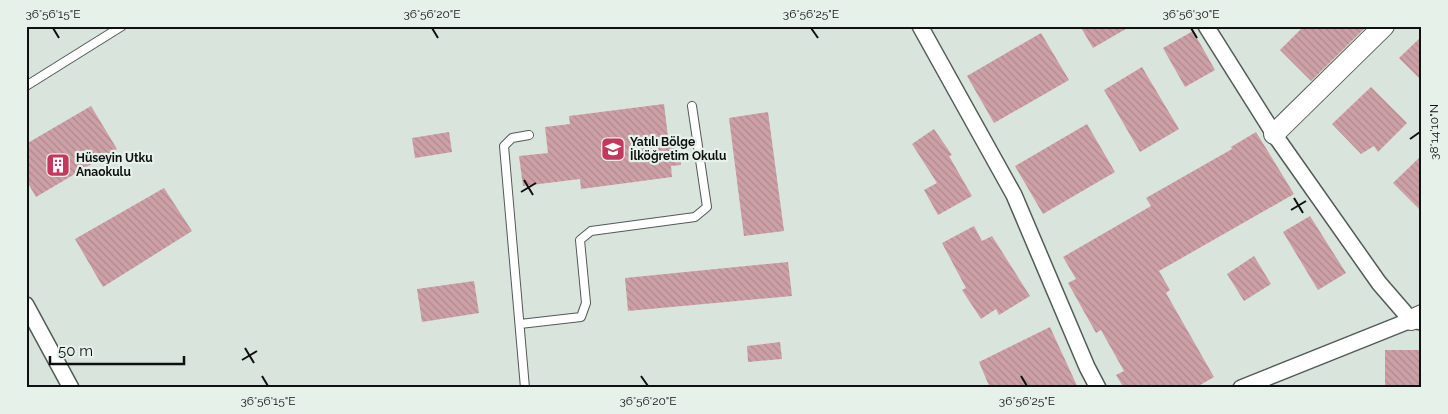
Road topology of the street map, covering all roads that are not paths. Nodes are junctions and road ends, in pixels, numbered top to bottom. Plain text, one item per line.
1 (122, 26) edge
2 (920, 26) edge
3 (1206, 26) edge
4 (1384, 26) edge
5 (26, 86) edge
6 (692, 106) dead end
7 (1274, 134) junction
8 (529, 135) dead end
9 (26, 305) edge
10 (1418, 319) edge
11 (520, 324) junction
12 (71, 388) edge
13 (525, 388) edge
14 (1098, 388) edge
15 (1241, 388) edge

1 - 5 lane
2 - 14 street
3 - 7 street
4 - 7 street
6 - 11 lane
7 - 10 street
8 - 11 lane
9 - 12 street
10 - 15 street
11 - 13 lane

